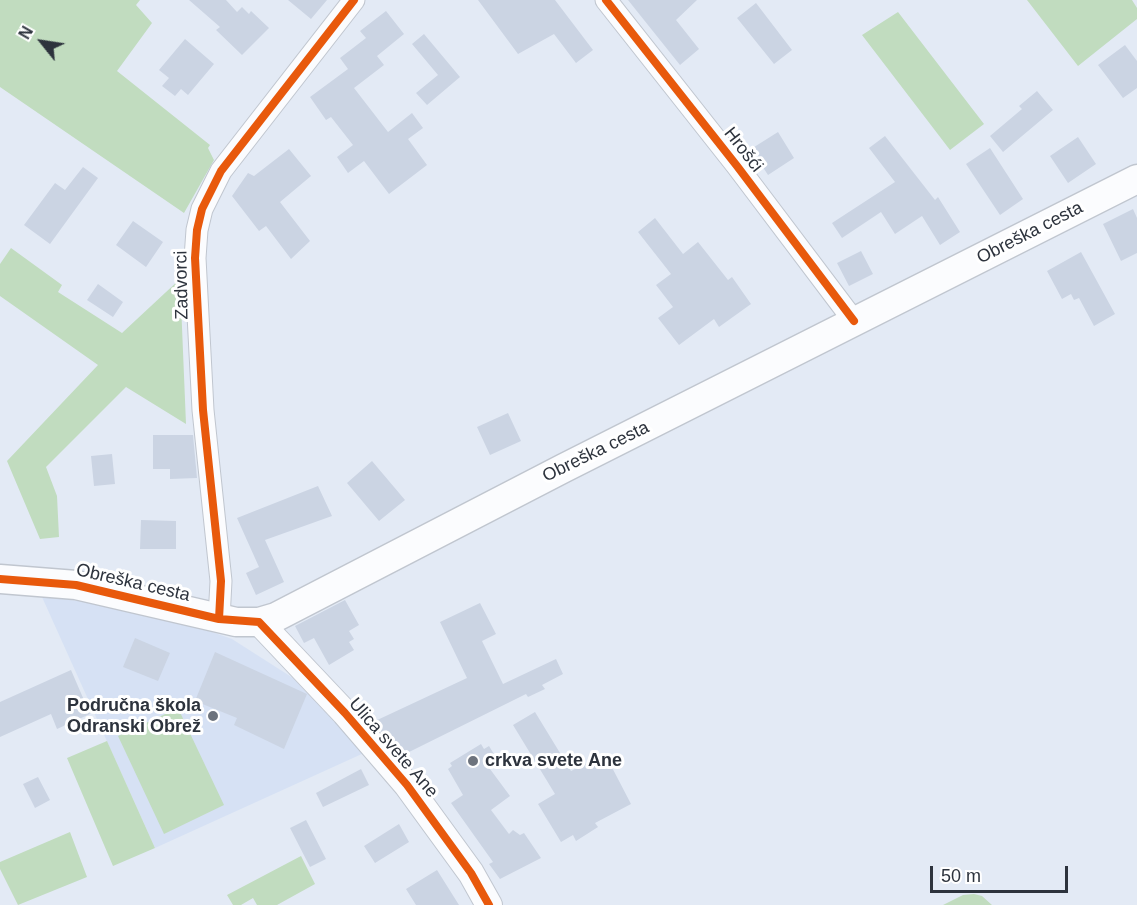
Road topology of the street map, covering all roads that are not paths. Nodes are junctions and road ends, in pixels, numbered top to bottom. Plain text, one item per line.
1 (354, 0) edge
2 (606, 0) edge
3 (1137, 179) edge
4 (854, 321) junction
5 (0, 579) edge
6 (219, 619) junction
7 (259, 622) junction
8 (489, 905) edge

1 - 6 street, Zadvorci
2 - 4 street, Hrošći
3 - 4 main road, Obreška cesta
4 - 7 main road, Obreška cesta
5 - 6 main road, Obreška cesta
6 - 7 main road, Obreška cesta
7 - 8 street, Ulica svete Ane

